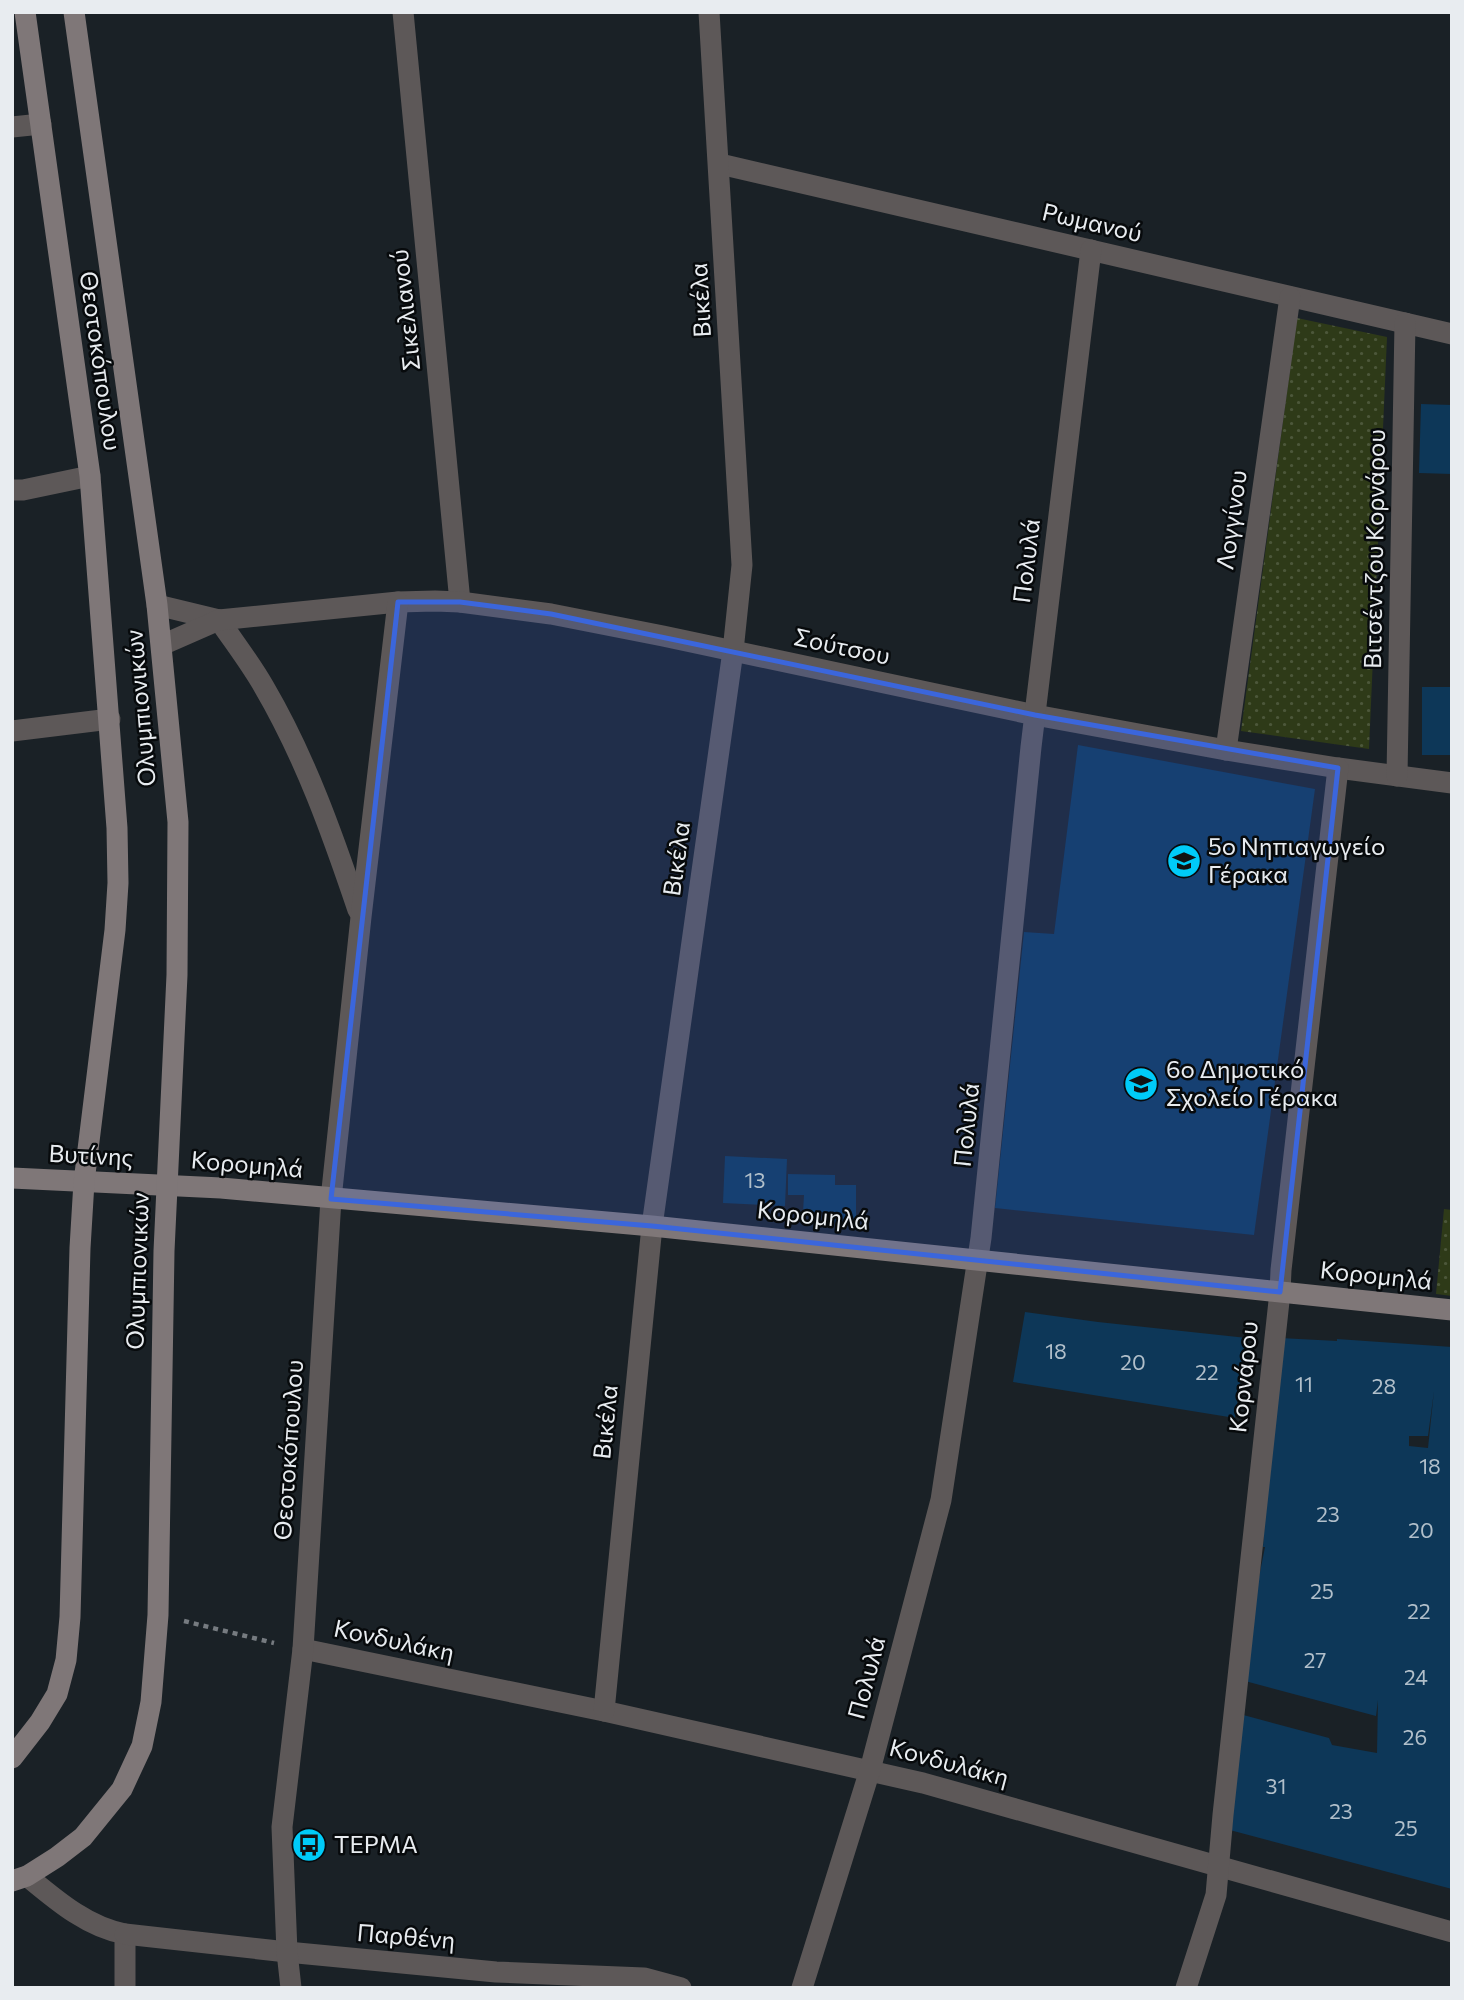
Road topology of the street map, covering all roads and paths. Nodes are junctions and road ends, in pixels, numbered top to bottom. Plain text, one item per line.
1 (25, 12) edge
2 (74, 12) edge
3 (403, 12) edge
4 (709, 12) edge
5 (41, 124) junction
6 (12, 127) edge
7 (720, 164) junction
8 (1091, 250) junction
9 (1290, 297) junction
10 (1405, 323) junction
11 (1452, 334) edge
12 (12, 470) edge
13 (90, 476) junction
14 (18, 490) edge
15 (398, 602) junction
16 (460, 602) junction
17 (158, 605) junction
18 (219, 620) junction
19 (162, 645) junction
20 (733, 651) junction
21 (1035, 715) junction
22 (110, 719) junction
23 (12, 731) edge
24 (1226, 750) junction
25 (1338, 768) junction
26 (1397, 776) junction
27 (1452, 783) edge
28 (361, 917) junction
29 (12, 1178) edge
30 (84, 1182) junction
31 (167, 1186) junction
32 (331, 1199) junction
33 (652, 1226) junction
34 (979, 1260) junction
35 (1280, 1292) junction
36 (1452, 1310) edge
37 (158, 1615) junction
38 (303, 1649) junction
39 (604, 1711) junction
40 (12, 1758) edge
41 (870, 1770) junction
42 (1218, 1865) junction
43 (19, 1879) edge
44 (1452, 1932) edge
45 (125, 1934) junction
46 (287, 1952) junction
47 (496, 1980) edge
48 (125, 1988) edge
49 (291, 1988) edge
50 (681, 1988) edge
51 (802, 1988) edge
52 (1186, 1988) edge

1 - 5 main road, Θεοτοκόπουλου
2 - 17 main road, Θεοτοκόπουλου
3 - 16 street, Σικελιανού
4 - 7 street, Βικέλα
5 - 6 street
5 - 13 main road, Θεοτοκόπουλου
7 - 8 street, Ρωμανού
7 - 20 street, Βικέλα
8 - 9 street, Ρωμανού
8 - 21 street, Πολυλά
9 - 10 street, Ρωμανού
9 - 24 street, Λογγίνου
10 - 11 street, Ρωμανού
10 - 26 street, Βιτσέντζου Κορνάρου
12 - 14 street
13 - 14 street
13 - 22 main road, Θεοτοκόπουλου
15 - 16 street, Σούτσου
15 - 18 street, Σούτσου
15 - 28 street, Θεοτοκόπουλου
16 - 20 street, Σούτσου
17 - 18 street, Σούτσου
17 - 19 main road, Ολυμπιονικών
18 - 19 street, Σούτσου
18 - 28 street, Θεοτοκόπουλου
19 - 31 main road, Ολυμπιονικών
20 - 21 street, Σούτσου
20 - 33 street, Βικέλα
21 - 24 street, Σούτσου
21 - 34 street, Πολυλά
22 - 23 street
22 - 30 main road, Ολυμπιονικών
24 - 25 street, Σούτσου
25 - 26 street, Σούτσου
25 - 35 street, Κορνάρου
26 - 27 street, Σούτσου
28 - 32 street, Θεοτοκόπουλου
29 - 30 main road, Βυτίνης
30 - 31 main road, Βυτίνης
30 - 40 main road, Ολυμπιονικών
31 - 32 main road, Κορομηλά
31 - 37 main road, Ολυμπιονικών
32 - 33 main road, Κορομηλά
32 - 38 street, Θεοτοκόπουλου
33 - 34 main road, Κορομηλά
33 - 39 street, Βικέλα
34 - 35 main road, Κορομηλά
34 - 41 street, Πολυλά
35 - 36 main road, Κορομηλά
35 - 42 street, Κορνάρου
37 - 38 path
37 - 43 main road, Ολυμπιονικών
38 - 39 street, Κονδυλάκη
38 - 46 street, Θεοτοκόπουλου
39 - 41 street, Κονδυλάκη
41 - 42 street, Κονδυλάκη
41 - 51 street, Πολυλά
42 - 44 street, Κονδυλάκη
42 - 52 street, Κορνάρου
43 - 45 street, Παρθένη
45 - 46 street, Παρθένη
45 - 48 street
46 - 47 street, Παρθένη
46 - 49 street, Θεοτοκόπουλου
47 - 50 street, Παρθένη

